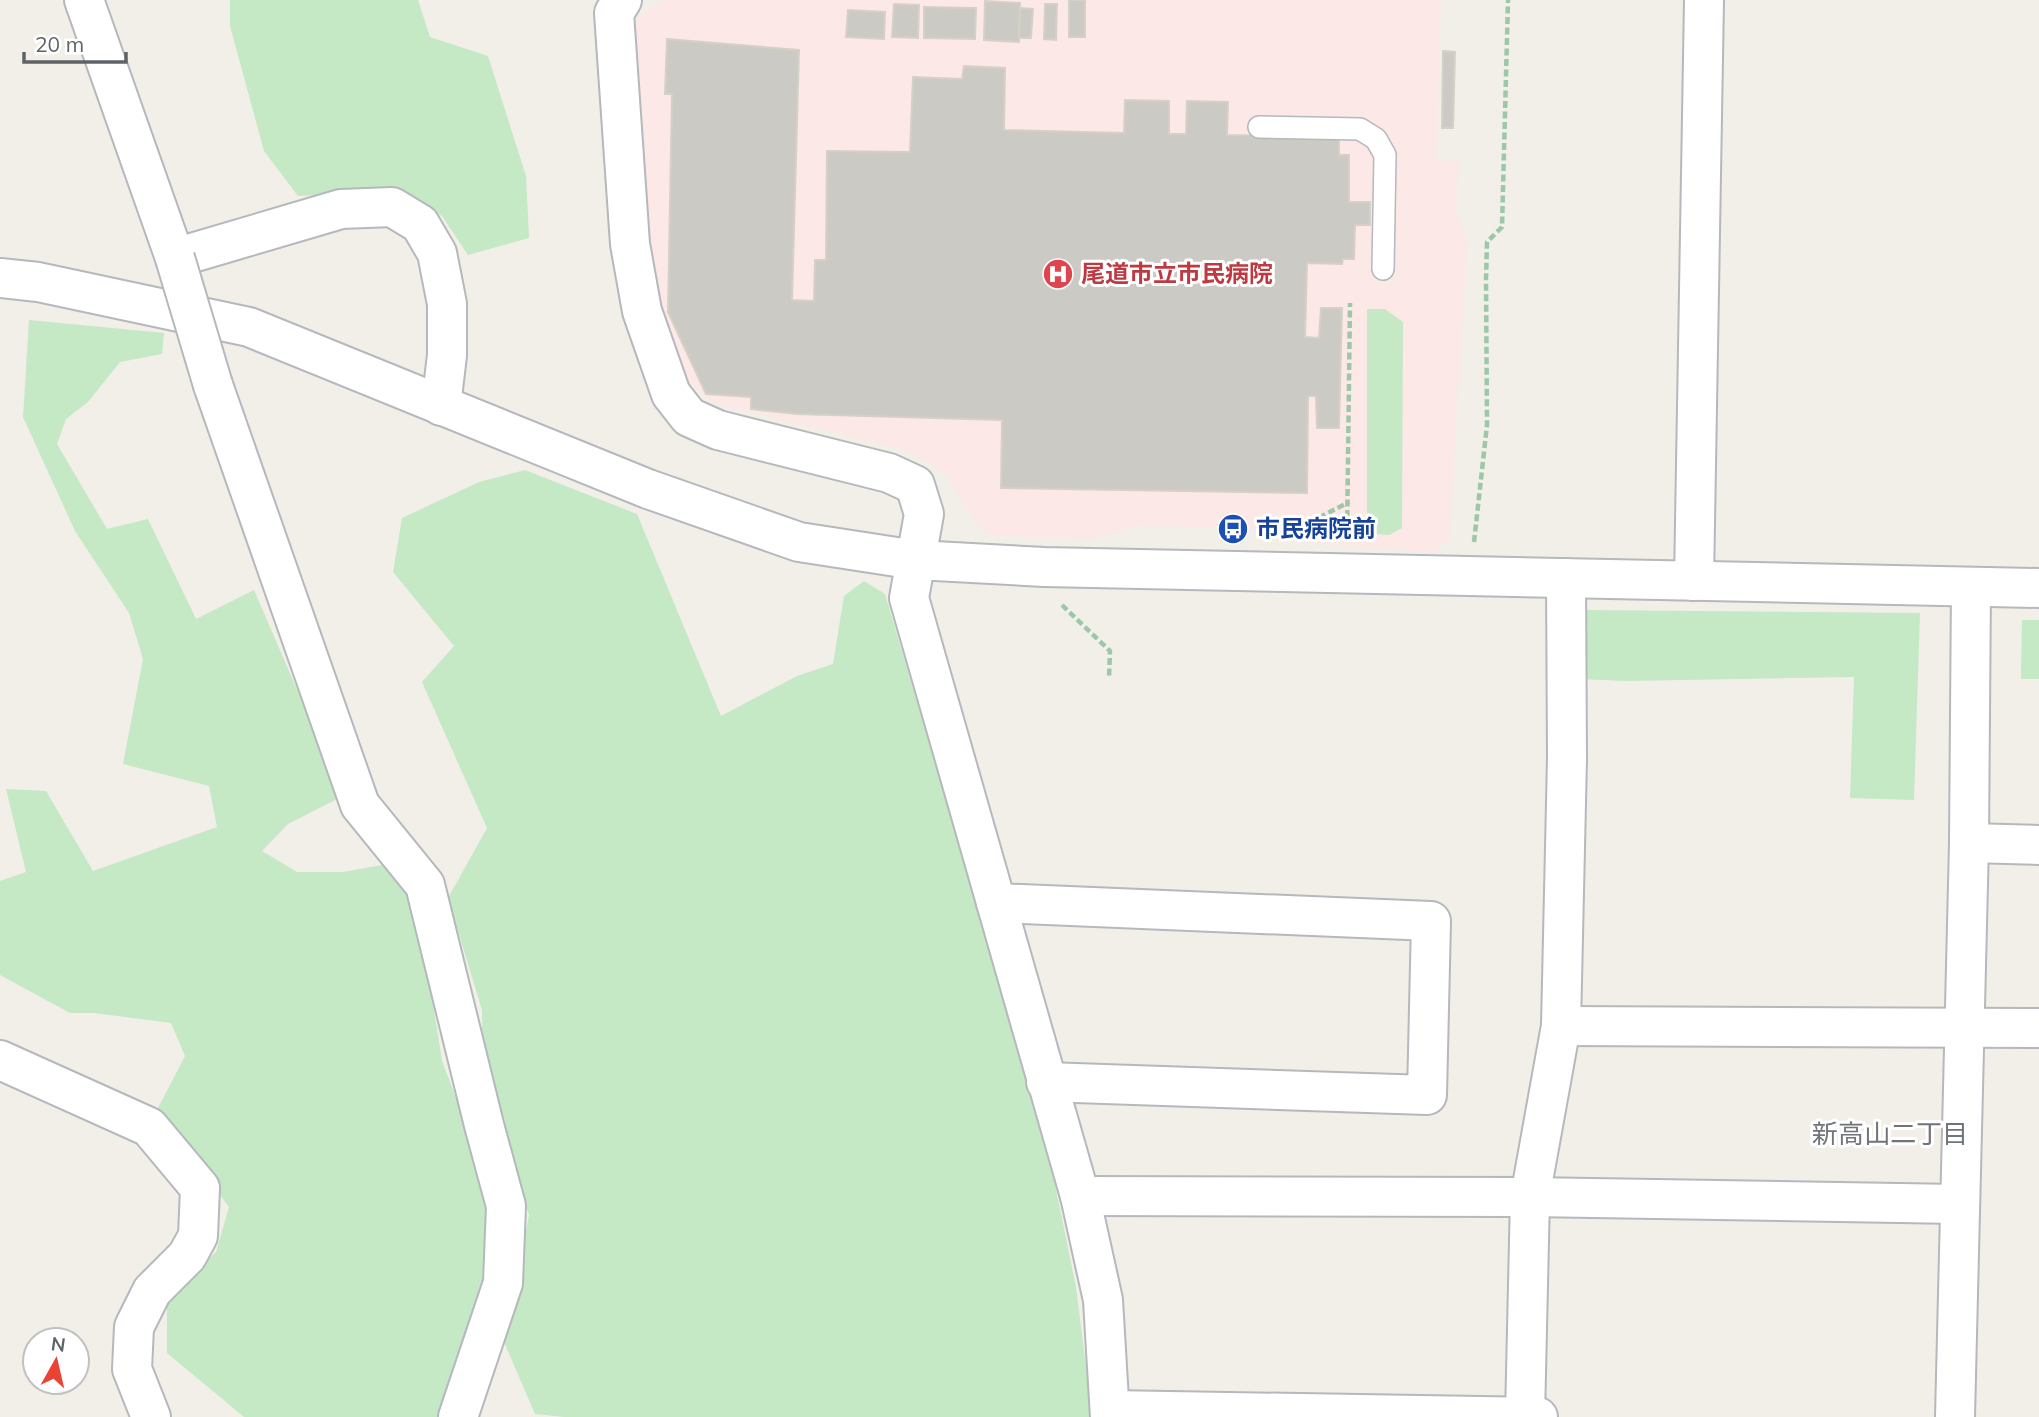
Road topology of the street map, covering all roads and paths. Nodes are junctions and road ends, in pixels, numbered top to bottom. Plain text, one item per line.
1 (84, 0) edge
2 (622, 0) edge
3 (1508, 0) edge
4 (1704, 0) edge
5 (1259, 127) dead end
6 (175, 258) junction
7 (1383, 269) dead end
8 (0, 278) edge
9 (1350, 303) dead end
10 (442, 406) junction
11 (1349, 502) junction
12 (1291, 532) dead end
13 (1347, 546) dead end
14 (1474, 550) dead end
15 (916, 560) junction
16 (1566, 578) junction
17 (1693, 581) junction
18 (1971, 587) junction
19 (2039, 588) edge
20 (1053, 596) dead end
21 (1109, 678) dead end
22 (1969, 843) junction
23 (2039, 845) edge
24 (996, 903) junction
25 (1561, 1026) junction
26 (1965, 1027) junction
27 (2039, 1028) edge
28 (1, 1062) edge
29 (1046, 1082) junction
30 (1080, 1196) junction
31 (1530, 1197) junction
32 (1959, 1204) junction
33 (1110, 1413) edge
34 (1308, 1415) edge
35 (151, 1417) edge
36 (458, 1417) edge
37 (1525, 1417) edge
38 (1538, 1417) edge
39 (1955, 1417) edge

1 - 6 street
2 - 15 street
3 - 14 path
4 - 17 street
5 - 7 lane
6 - 10 street
6 - 36 street, bridge
8 - 10 street
9 - 11 path
10 - 15 street
11 - 12 path
11 - 13 path
15 - 16 street
15 - 24 street
16 - 17 street
16 - 25 street
17 - 18 street
18 - 19 street
18 - 22 street
20 - 21 path
22 - 23 street
22 - 26 street
24 - 29 street
24 - 29 street
25 - 26 street
25 - 31 street
26 - 27 street
26 - 32 street
28 - 35 street
29 - 30 street
30 - 31 street
30 - 33 street
31 - 32 street
31 - 37 street
32 - 39 street
33 - 34 street
34 - 37 street
37 - 38 street

